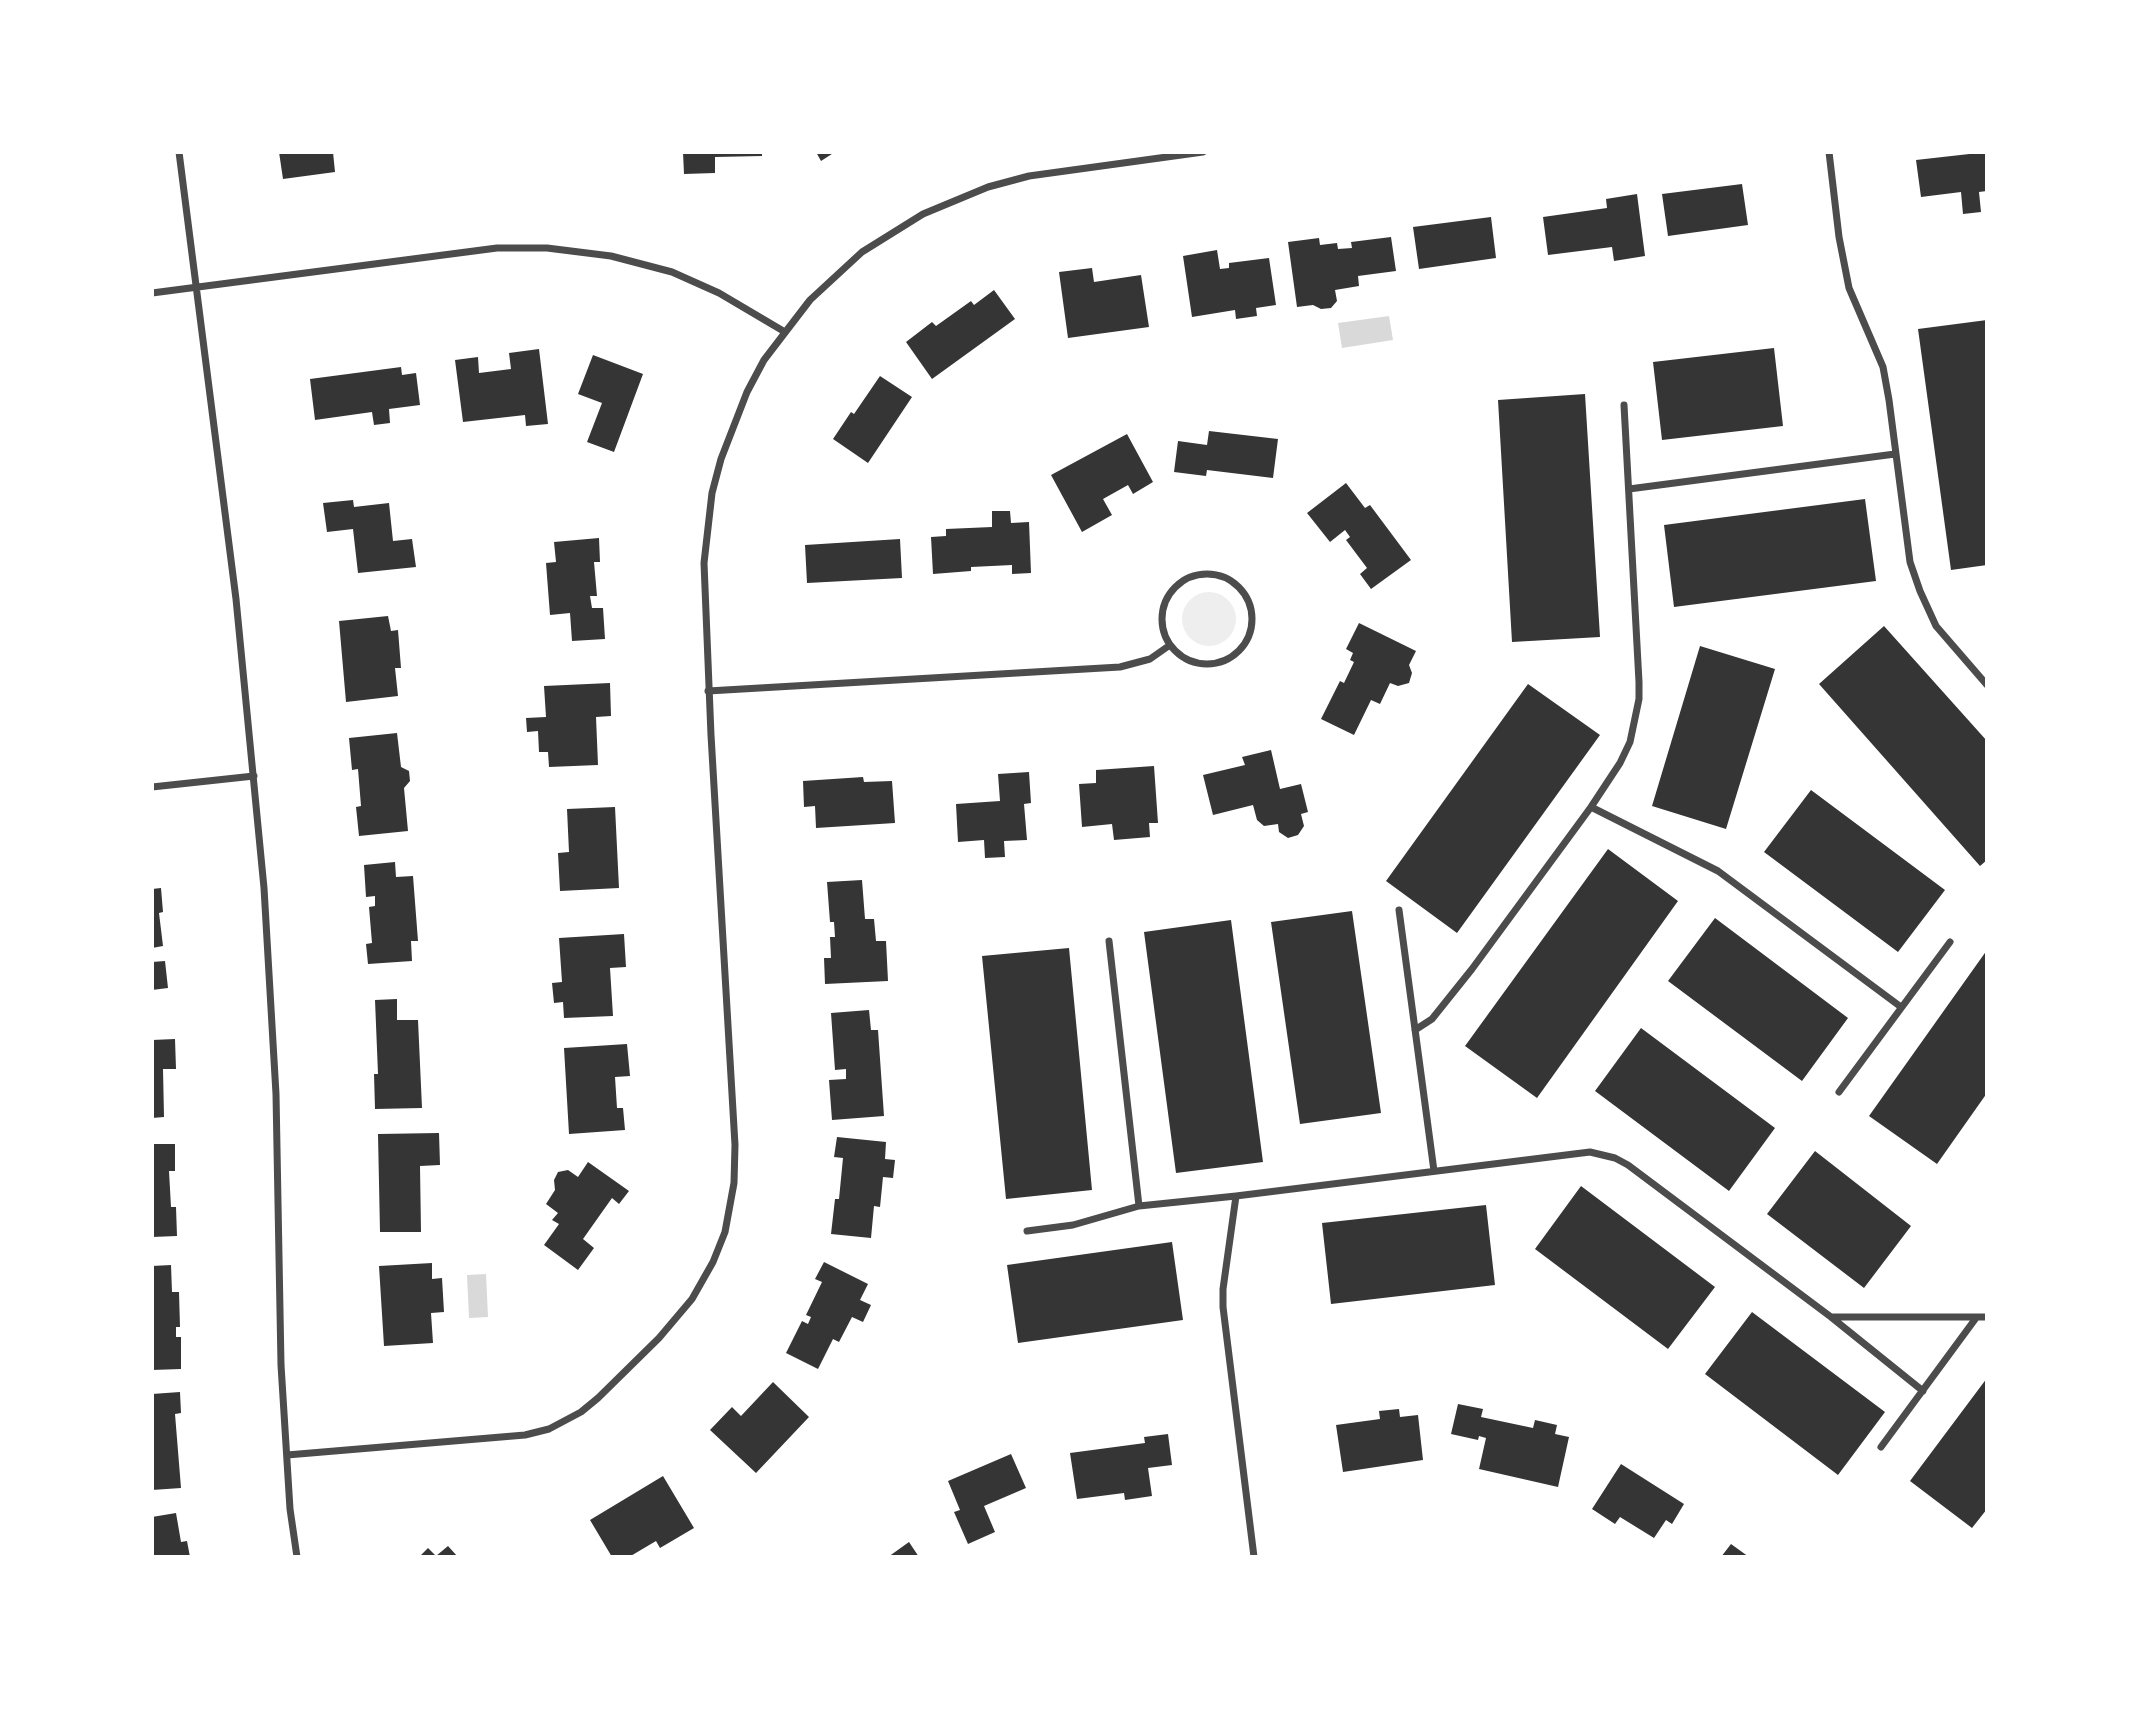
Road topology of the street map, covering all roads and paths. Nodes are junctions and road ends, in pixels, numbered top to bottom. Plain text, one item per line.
1 (179, 152) edge
2 (1203, 152) edge
3 (1829, 152) edge
4 (196, 287) junction
5 (152, 293) edge
6 (785, 332) junction
7 (1624, 405) dead end
8 (1895, 454) junction
9 (1629, 489) junction
10 (1170, 645) junction
11 (1987, 685) edge
12 (709, 691) junction
13 (254, 776) junction
14 (152, 787) edge
15 (1591, 807) junction
16 (1399, 910) dead end
17 (1109, 941) dead end
18 (1950, 942) dead end
19 (1901, 1007) junction
20 (1415, 1030) junction
21 (1839, 1092) dead end
22 (1434, 1171) junction
23 (1236, 1196) junction
24 (1139, 1206) junction
25 (1027, 1231) dead end
26 (1831, 1317) junction
27 (1987, 1317) edge
28 (1976, 1318) junction
29 (1923, 1391) junction
30 (1881, 1447) dead end
31 (287, 1455) junction
32 (297, 1557) edge
33 (1254, 1557) edge

1 - 4 street
2 - 6 street
3 - 8 street
4 - 5 street
4 - 6 street
4 - 13 street
6 - 12 street
7 - 9 street
8 - 9 street
8 - 11 street
9 - 15 street
10 - 10 street
10 - 12 street
12 - 31 street
13 - 14 street
13 - 31 street
15 - 19 street
15 - 20 street
16 - 20 street
17 - 24 street
18 - 19 street
19 - 21 street
20 - 22 street
22 - 23 street
22 - 26 street
23 - 24 street
23 - 33 street
24 - 25 street
26 - 28 street
26 - 29 street
27 - 28 street
28 - 29 street
29 - 30 street
31 - 32 street

